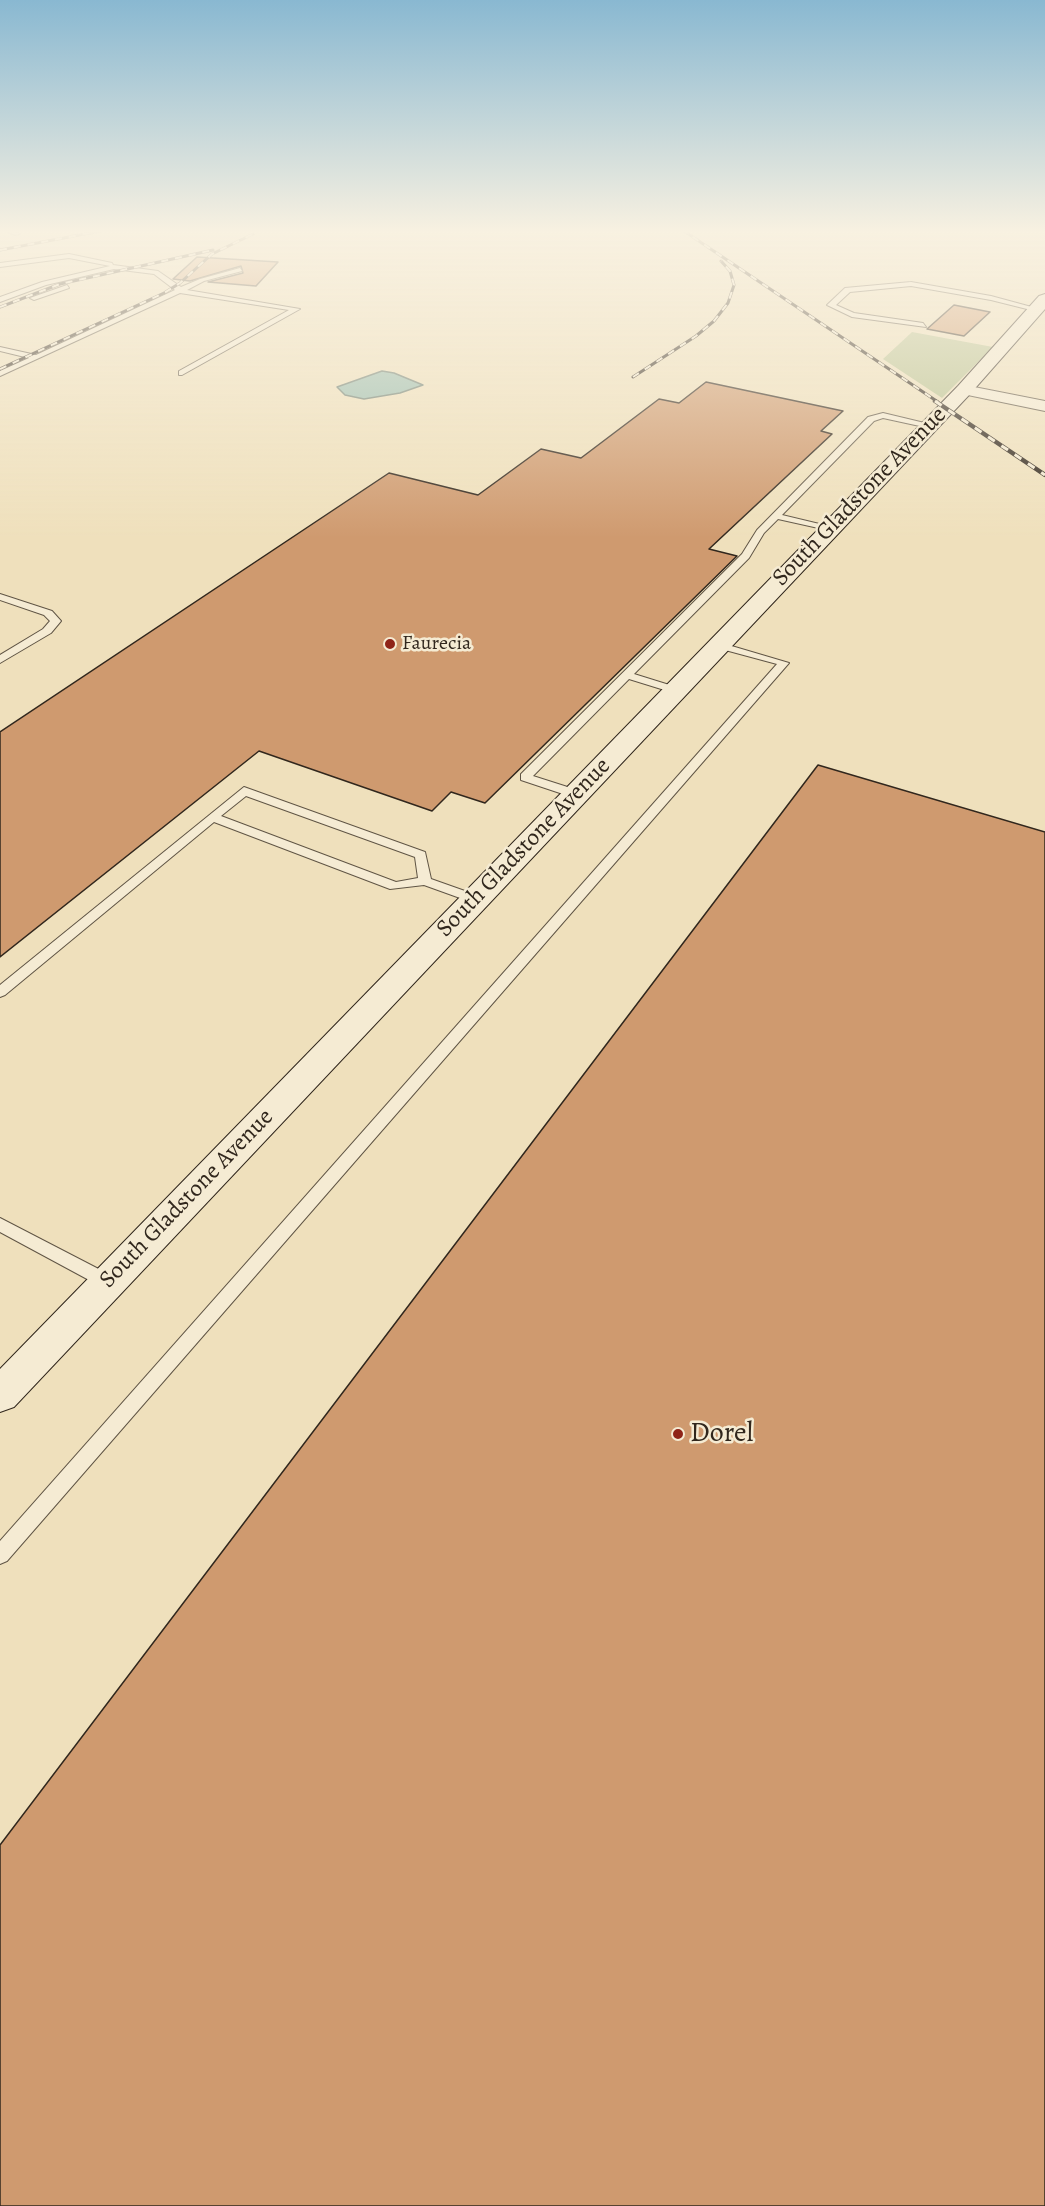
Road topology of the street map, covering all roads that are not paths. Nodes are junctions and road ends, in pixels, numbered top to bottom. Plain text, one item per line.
1 (91, 332) edge
2 (255, 332) edge
3 (1015, 332) edge
4 (0, 349) edge
5 (36, 357) junction
6 (182, 373) dead end
7 (0, 374) edge
8 (964, 390) junction
9 (1045, 406) edge
10 (929, 425) junction
11 (776, 516) junction
12 (829, 529) junction
13 (0, 597) edge
14 (718, 645) junction
15 (0, 660) edge
16 (627, 675) junction
17 (675, 690) junction
18 (576, 795) junction
19 (212, 818) junction
20 (425, 880) junction
21 (474, 899) junction
22 (0, 992) edge
23 (0, 1224) edge
24 (108, 1282) junction
25 (0, 1395) edge
26 (0, 1555) edge

1 - 5 lane
2 - 6 lane
3 - 8 street, South Gladstone Avenue
4 - 5 lane
5 - 7 lane
8 - 9 street
8 - 10 street, South Gladstone Avenue
10 - 11 lane
10 - 12 street, South Gladstone Avenue
11 - 12 lane
11 - 16 lane
12 - 14 street, South Gladstone Avenue
13 - 15 lane
14 - 17 street, South Gladstone Avenue
14 - 26 lane
16 - 17 lane
16 - 18 lane
17 - 18 street, South Gladstone Avenue
18 - 21 street, South Gladstone Avenue
19 - 20 lane
19 - 20 lane
19 - 22 lane
20 - 21 lane
21 - 24 street, South Gladstone Avenue
23 - 24 lane
24 - 25 street, South Gladstone Avenue

